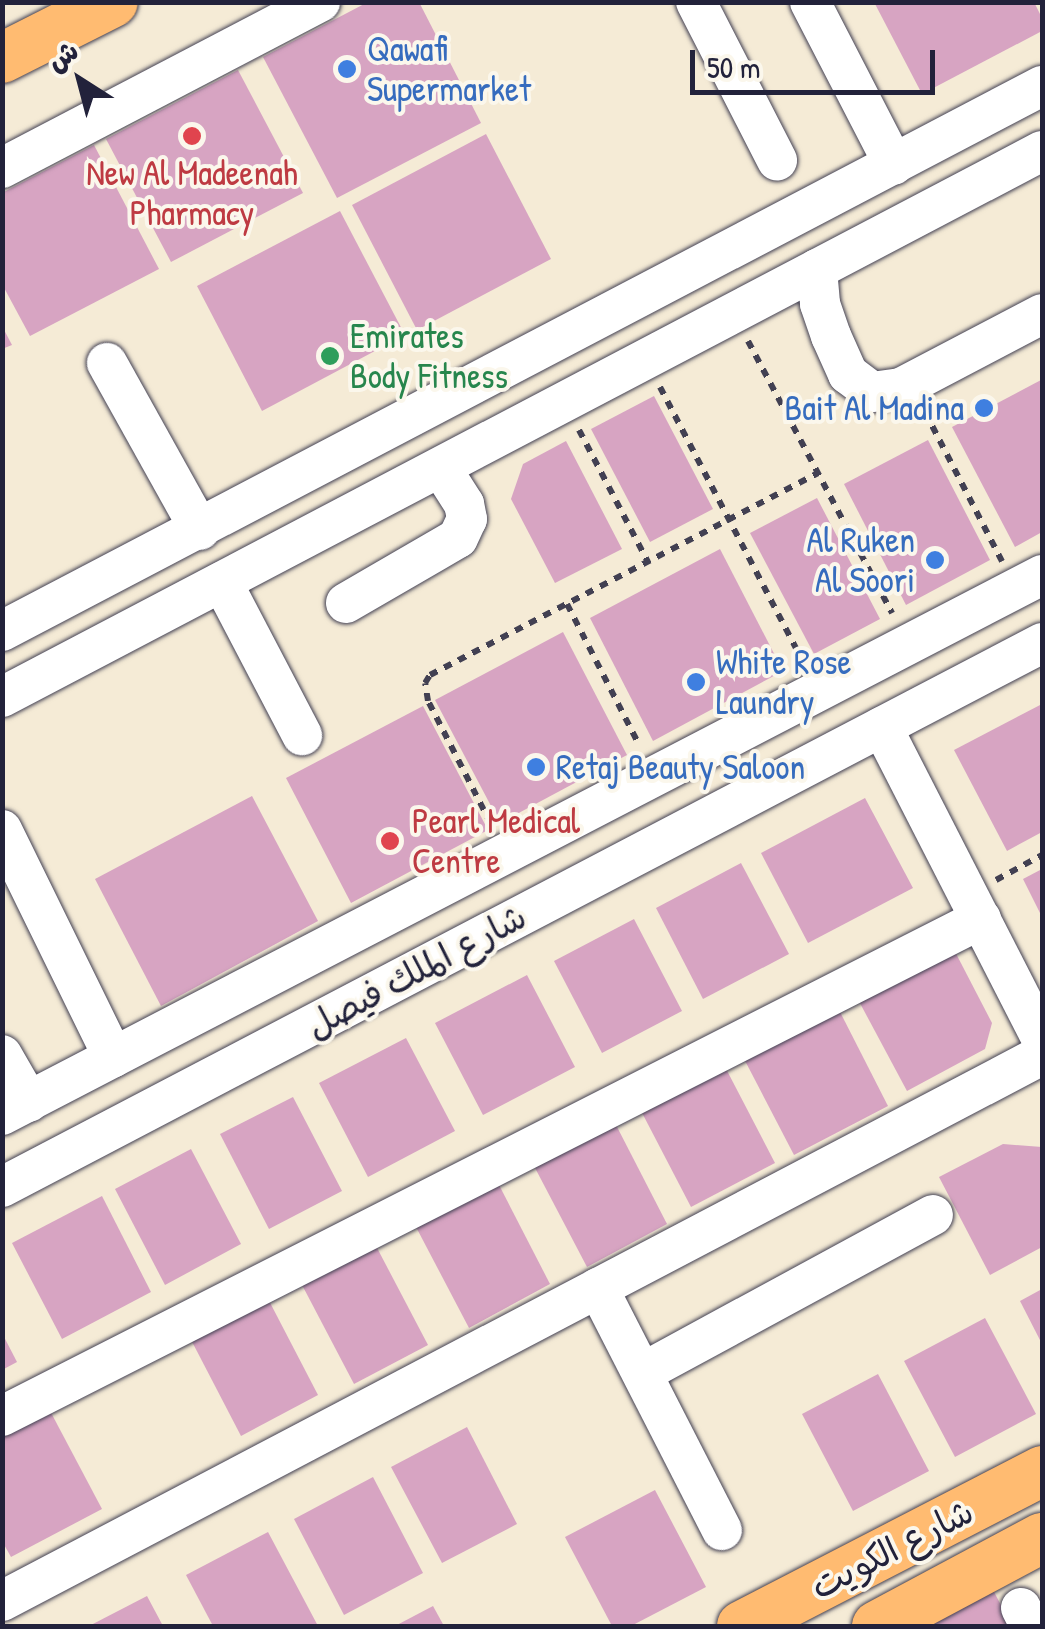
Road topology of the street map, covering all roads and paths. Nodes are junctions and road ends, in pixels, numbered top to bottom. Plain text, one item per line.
1 (113, 2) edge
2 (320, 2) edge
3 (696, 2) edge
4 (810, 2) edge
5 (2, 58) edge
6 (1042, 86) edge
7 (1042, 151) edge
8 (777, 160) dead end
9 (894, 165) junction
10 (2, 168) edge
11 (707, 263) junction
12 (818, 270) junction
13 (733, 314) junction
14 (1042, 314) edge
15 (645, 360) junction
16 (107, 363) dead end
17 (911, 383) junction
18 (564, 403) junction
19 (441, 468) junction
20 (818, 474) junction
21 (729, 520) junction
22 (200, 530) junction
23 (648, 562) junction
24 (222, 582) junction
25 (1029, 582) edge
26 (346, 603) dead end
27 (567, 604) junction
28 (2, 631) edge
29 (1042, 644) edge
30 (908, 645) junction
31 (819, 692) junction
32 (2, 697) edge
33 (882, 727) junction
34 (302, 735) dead end
35 (654, 776) junction
36 (2, 830) edge
37 (505, 852) junction
38 (1042, 855) edge
39 (974, 907) junction
40 (1042, 1040) edge
41 (2, 1055) edge
42 (1042, 1055) edge
43 (113, 1057) junction
44 (16, 1108) edge
45 (2, 1187) edge
46 (932, 1215) dead end
47 (598, 1288) junction
48 (642, 1372) junction
49 (2, 1416) edge
50 (1042, 1471) edge
51 (722, 1530) dead end
52 (1042, 1538) edge
53 (2, 1601) edge
54 (742, 1626) edge
55 (877, 1626) edge

1 - 5 main road
2 - 10 street
3 - 8 street
4 - 9 street
6 - 9 street
7 - 12 street
9 - 11 street
11 - 13 street
11 - 22 street
12 - 13 street
12 - 17 street
13 - 15 street
13 - 20 path
14 - 17 street
15 - 18 street
15 - 21 path
16 - 22 street
17 - 25 path
18 - 19 street
18 - 23 path
19 - 24 street
19 - 26 street
20 - 21 path
20 - 30 path
21 - 23 path
21 - 31 path
22 - 28 street
23 - 27 path
24 - 32 street
24 - 34 street
25 - 30 street, شارع الملك فيصل
27 - 35 path
27 - 37 path
29 - 33 street, شارع الملك فيصل
30 - 31 street, شارع الملك فيصل
31 - 35 street, شارع الملك فيصل
33 - 39 street
33 - 45 street, شارع الملك فيصل
35 - 37 street, شارع الملك فيصل
36 - 43 street
37 - 43 street, شارع الملك فيصل
38 - 39 path
39 - 40 street
39 - 49 street
41 - 44 street
42 - 47 street
43 - 44 street, شارع الملك فيصل
46 - 48 street
47 - 48 street
47 - 53 street
48 - 51 street
50 - 54 main road, شارع الكويت
52 - 55 main road, شارع الكويت

